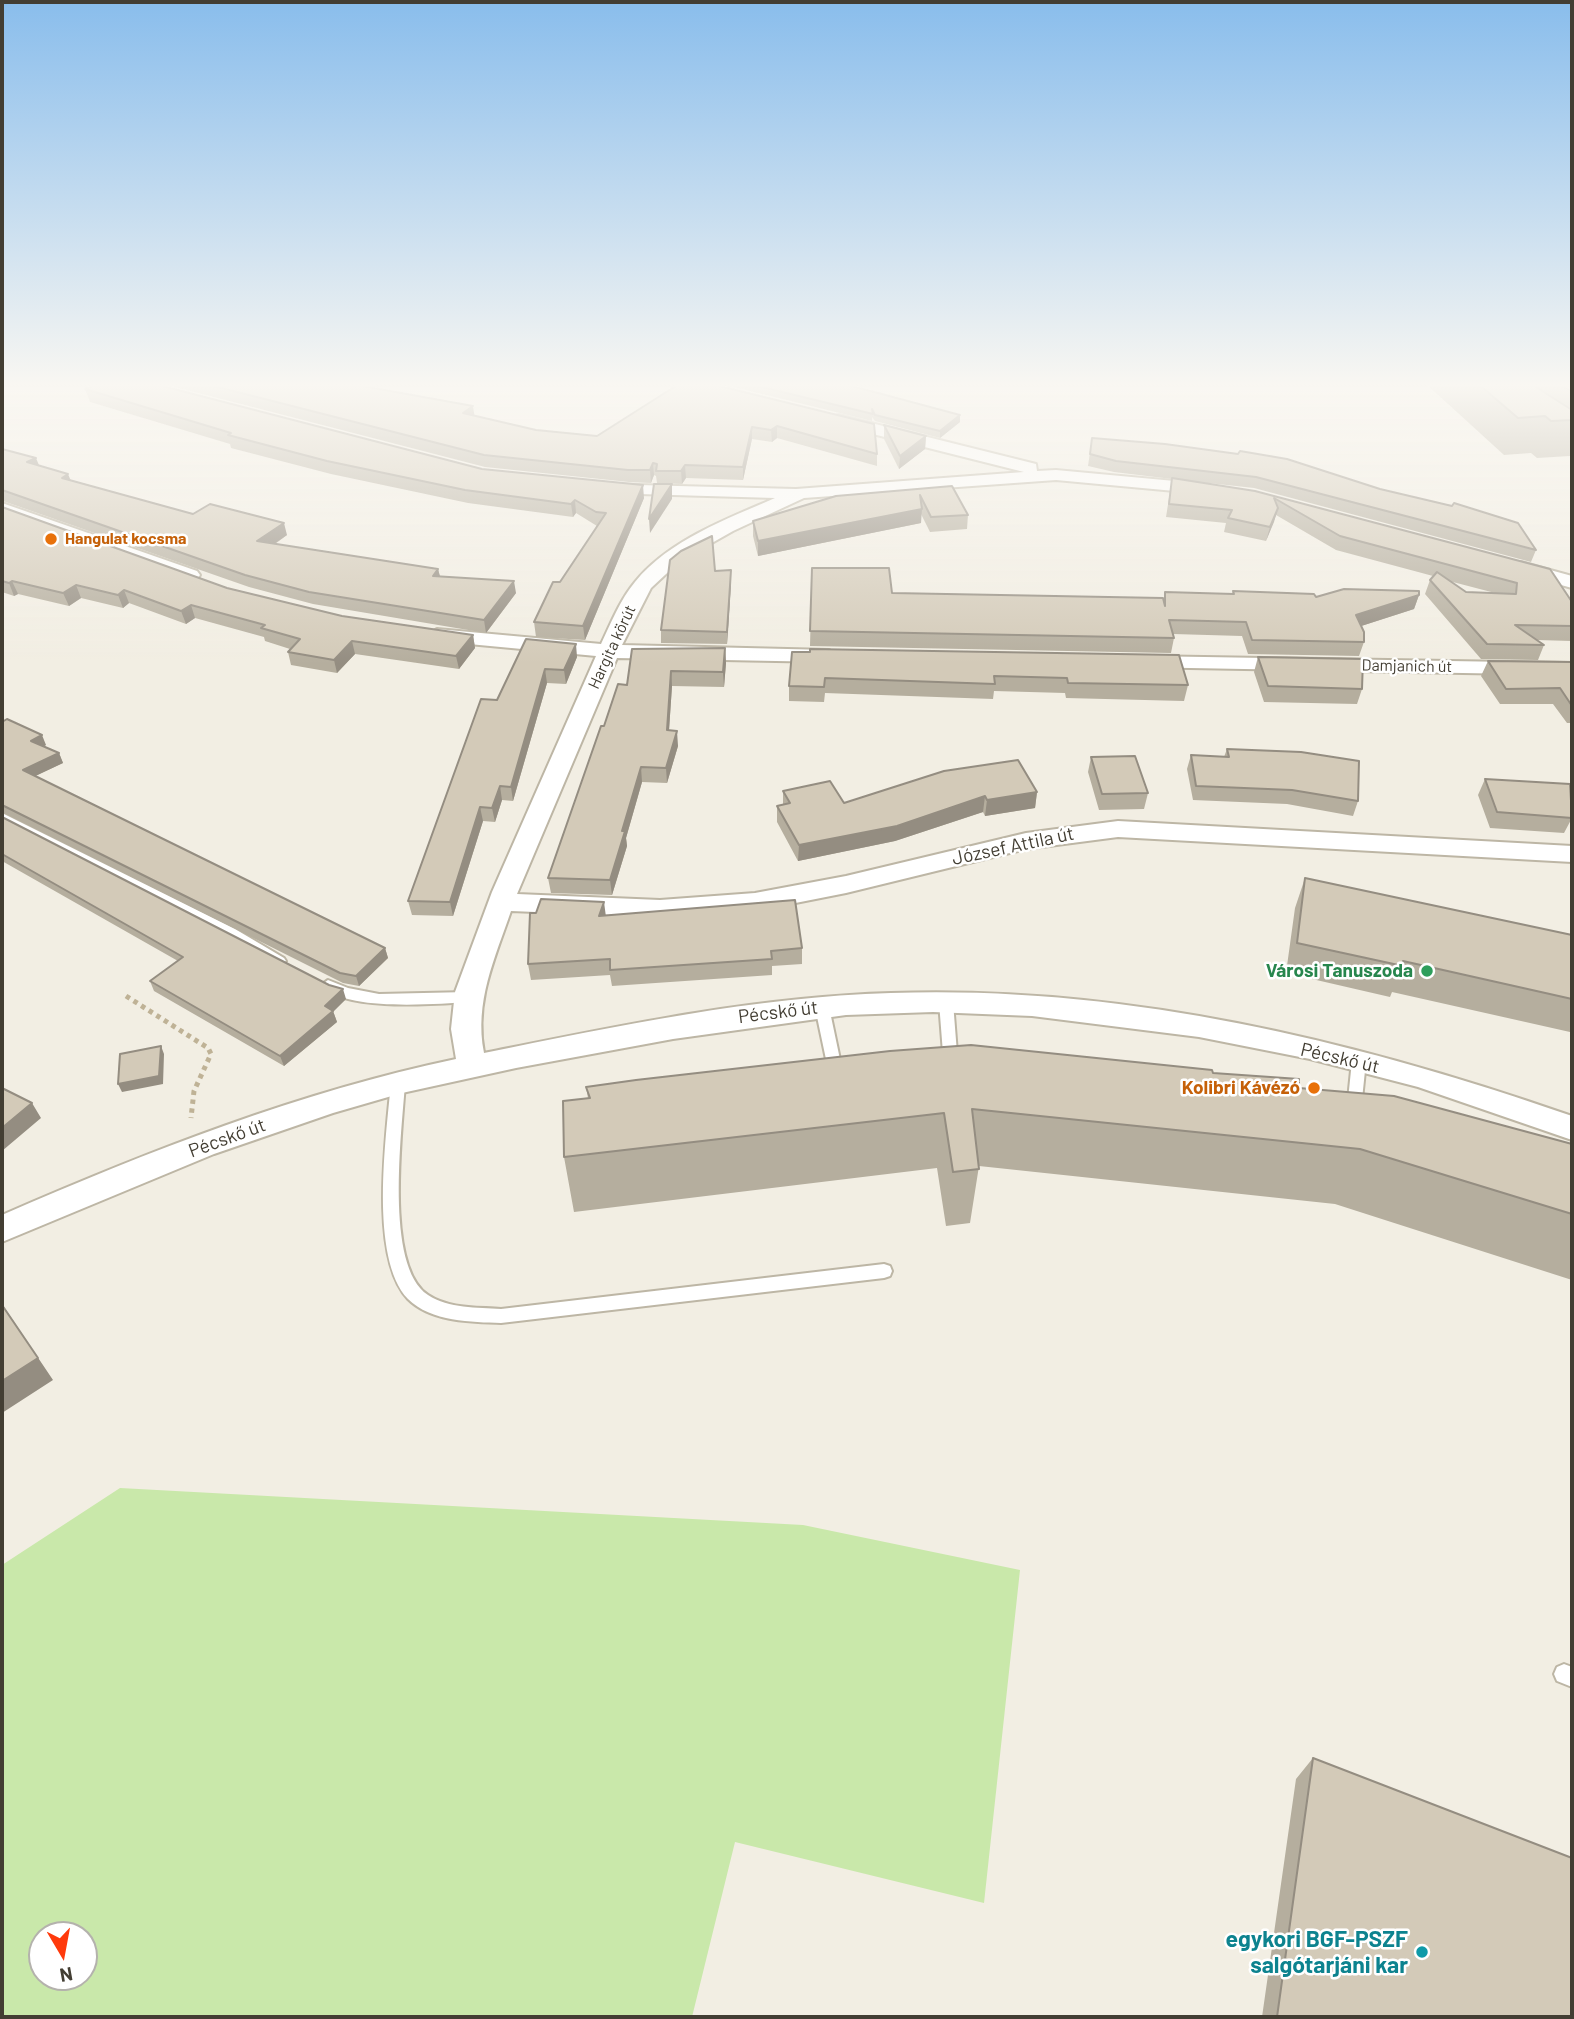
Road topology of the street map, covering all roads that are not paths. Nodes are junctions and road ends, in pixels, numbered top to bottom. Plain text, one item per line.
1 (1039, 476) edge
2 (1069, 476) edge
3 (587, 487) edge
4 (1222, 491) edge
5 (802, 493) junction
6 (2, 509) edge
7 (1506, 564) edge
8 (204, 580) edge
9 (1572, 582) edge
10 (416, 632) edge
11 (609, 650) junction
12 (853, 657) edge
13 (1129, 662) edge
14 (1572, 669) edge
15 (2, 817) edge
16 (1572, 854) edge
17 (501, 902) junction
18 (292, 967) edge
19 (315, 979) edge
20 (468, 997) junction
21 (946, 1002) junction
22 (822, 1007) junction
23 (1359, 1061) junction
24 (472, 1066) junction
25 (808, 1072) edge
26 (965, 1074) edge
27 (398, 1083) junction
28 (1364, 1113) edge
29 (1572, 1128) edge
30 (2, 1229) edge
31 (884, 1271) dead end

1 - 5 street, Hargita körút
2 - 4 street, Hargita körút
3 - 5 street
5 - 11 street, Hargita körút
6 - 8 street
7 - 9 street
10 - 11 street
11 - 12 street
11 - 17 street, Hargita körút
13 - 14 street, Damjanich út
15 - 18 lane
16 - 17 street, József Attila út
17 - 20 street, Hargita körút
19 - 20 lane
20 - 24 street, Hargita körút
21 - 22 street, Pécskő út
21 - 23 street, Pécskő út
21 - 26 lane
22 - 24 street, Pécskő út
22 - 25 lane
23 - 28 lane
23 - 29 street, Pécskő út
24 - 27 street, Pécskő út
27 - 30 street, Pécskő út
27 - 31 lane

